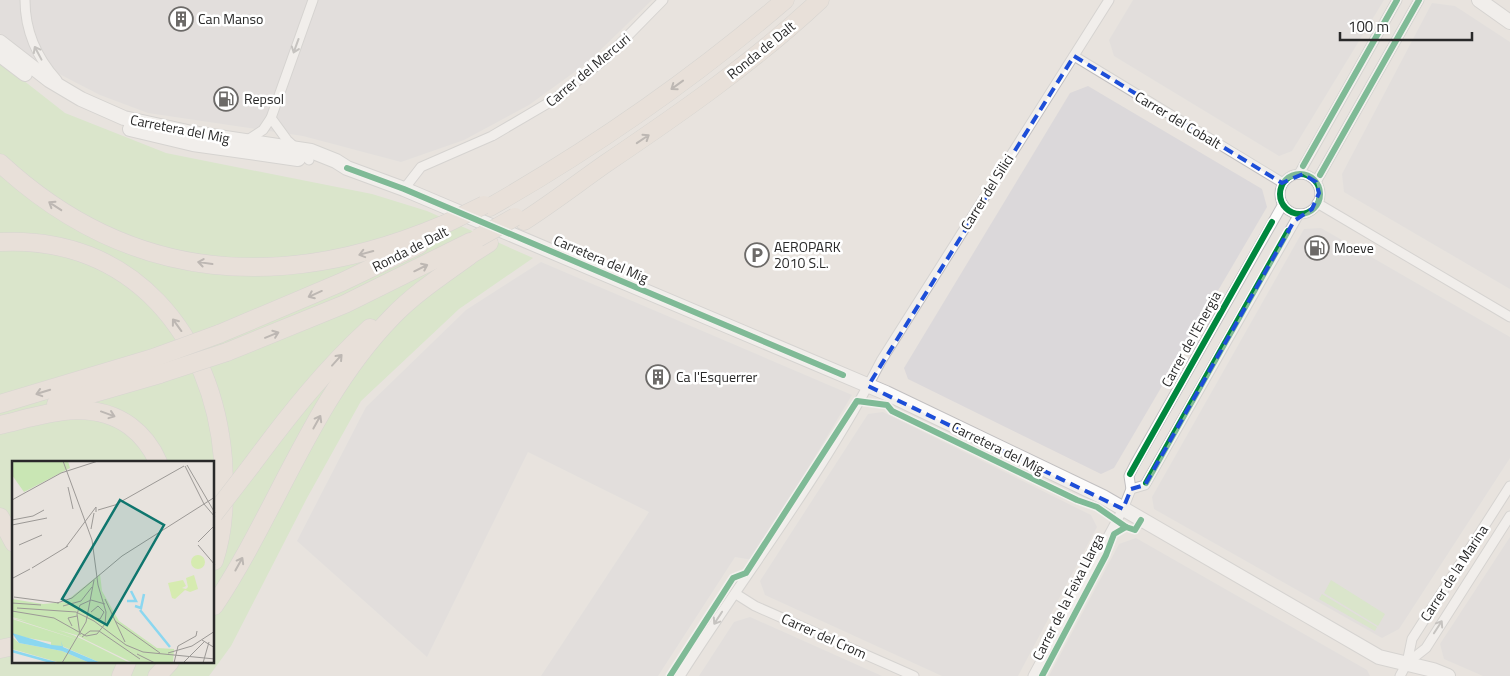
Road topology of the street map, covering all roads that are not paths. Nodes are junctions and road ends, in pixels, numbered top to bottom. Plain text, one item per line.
1 (25, 0) edge
2 (313, 0) edge
3 (663, 0) edge
4 (775, 0) edge
5 (785, 0) edge
6 (1109, 0) edge
7 (1397, 0) edge
8 (1418, 0) edge
9 (1478, 0) edge
10 (817, 4) edge
11 (1510, 22) edge
12 (0, 42) edge
13 (0, 55) edge
14 (717, 56) junction
15 (1074, 56) junction
16 (68, 91) junction
17 (271, 118) junction
18 (245, 142) junction
19 (296, 149) junction
20 (309, 160) junction
21 (0, 163) edge
22 (347, 168) junction
23 (1299, 174) junction
24 (1316, 182) junction
25 (1283, 184) junction
26 (404, 189) junction
27 (1317, 203) junction
28 (1283, 204) junction
29 (1299, 214) junction
30 (449, 226) junction
31 (483, 241) junction
32 (0, 242) edge
33 (469, 256) junction
34 (1510, 317) edge
35 (158, 365) junction
36 (207, 384) junction
37 (868, 386) junction
38 (5, 411) edge
39 (157, 461) edge
40 (210, 461) edge
41 (1510, 486) edge
42 (1132, 489) junction
43 (1123, 509) junction
44 (215, 513) edge
45 (1510, 516) edge
46 (0, 517) edge
47 (12, 539) edge
48 (215, 556) edge
49 (736, 594) junction
50 (215, 604) edge
51 (1407, 663) junction
52 (126, 664) edge
53 (162, 664) edge
54 (168, 664) edge
55 (121, 676) edge
56 (153, 676) edge
57 (157, 676) edge
58 (680, 676) edge
59 (914, 676) edge
60 (1033, 676) edge
61 (1400, 676) edge
62 (1448, 676) edge

16 -> 1 street
2 -> 17 street
3 - 26 street, Carrer del Mercuri
4 - 14 highway
5 - 14 highway, Ronda de Dalt
6 - 15 street, Carrer del Silici
7 - 23 street
8 - 24 street
9 - 11 street
31 -> 10 highway, Ronda de Dalt, bridge
12 - 16 street, Carretera del Mig
13 - 20 street, Carretera del Mig
14 -> 30 highway, Ronda de Dalt
15 - 25 street, Carrer del Cobalt
15 - 37 street, Carrer del Silici
16 - 18 street, Carretera del Mig
17 - 18 street
17 - 19 street
18 - 19 street, Carretera del Mig
19 - 20 street
19 - 22 street, Carretera del Mig
20 - 22 street, Carretera del Mig
30 -> 21 highway
22 - 26 street, Carretera del Mig
23 - 24 street
23 - 25 street
24 - 27 street
25 - 28 street
26 - 37 street, Carretera del Mig
27 - 29 street
27 - 34 street
28 - 29 street
28 - 42 street, Carrer de l'Energia
29 - 42 street, Carrer de l'Energia
30 -> 35 highway, Ronda de Dalt, bridge
31 - 33 highway
35 -> 31 highway, bridge
36 -> 32 highway
44 -> 33 highway, bridge
50 -> 33 highway
35 - 38 highway
36 - 40 highway
36 - 48 highway
37 - 43 street, Carretera del Mig
37 - 49 street, Carrer del Silici
38 -> 39 highway
41 - 51 street, Carrer de la Marina
42 - 43 street, Carrer de l'Energia
43 - 51 street, Carretera del Mig
43 - 60 street, Carrer de la Feixa Llarga
51 -> 45 street
46 - 47 highway
49 -> 58 street, Carrer del Silici
49 - 59 street, Carrer del Crom
51 - 61 street
51 - 62 street, Carretera del Mig
52 - 55 highway
53 - 56 highway
54 - 57 highway

